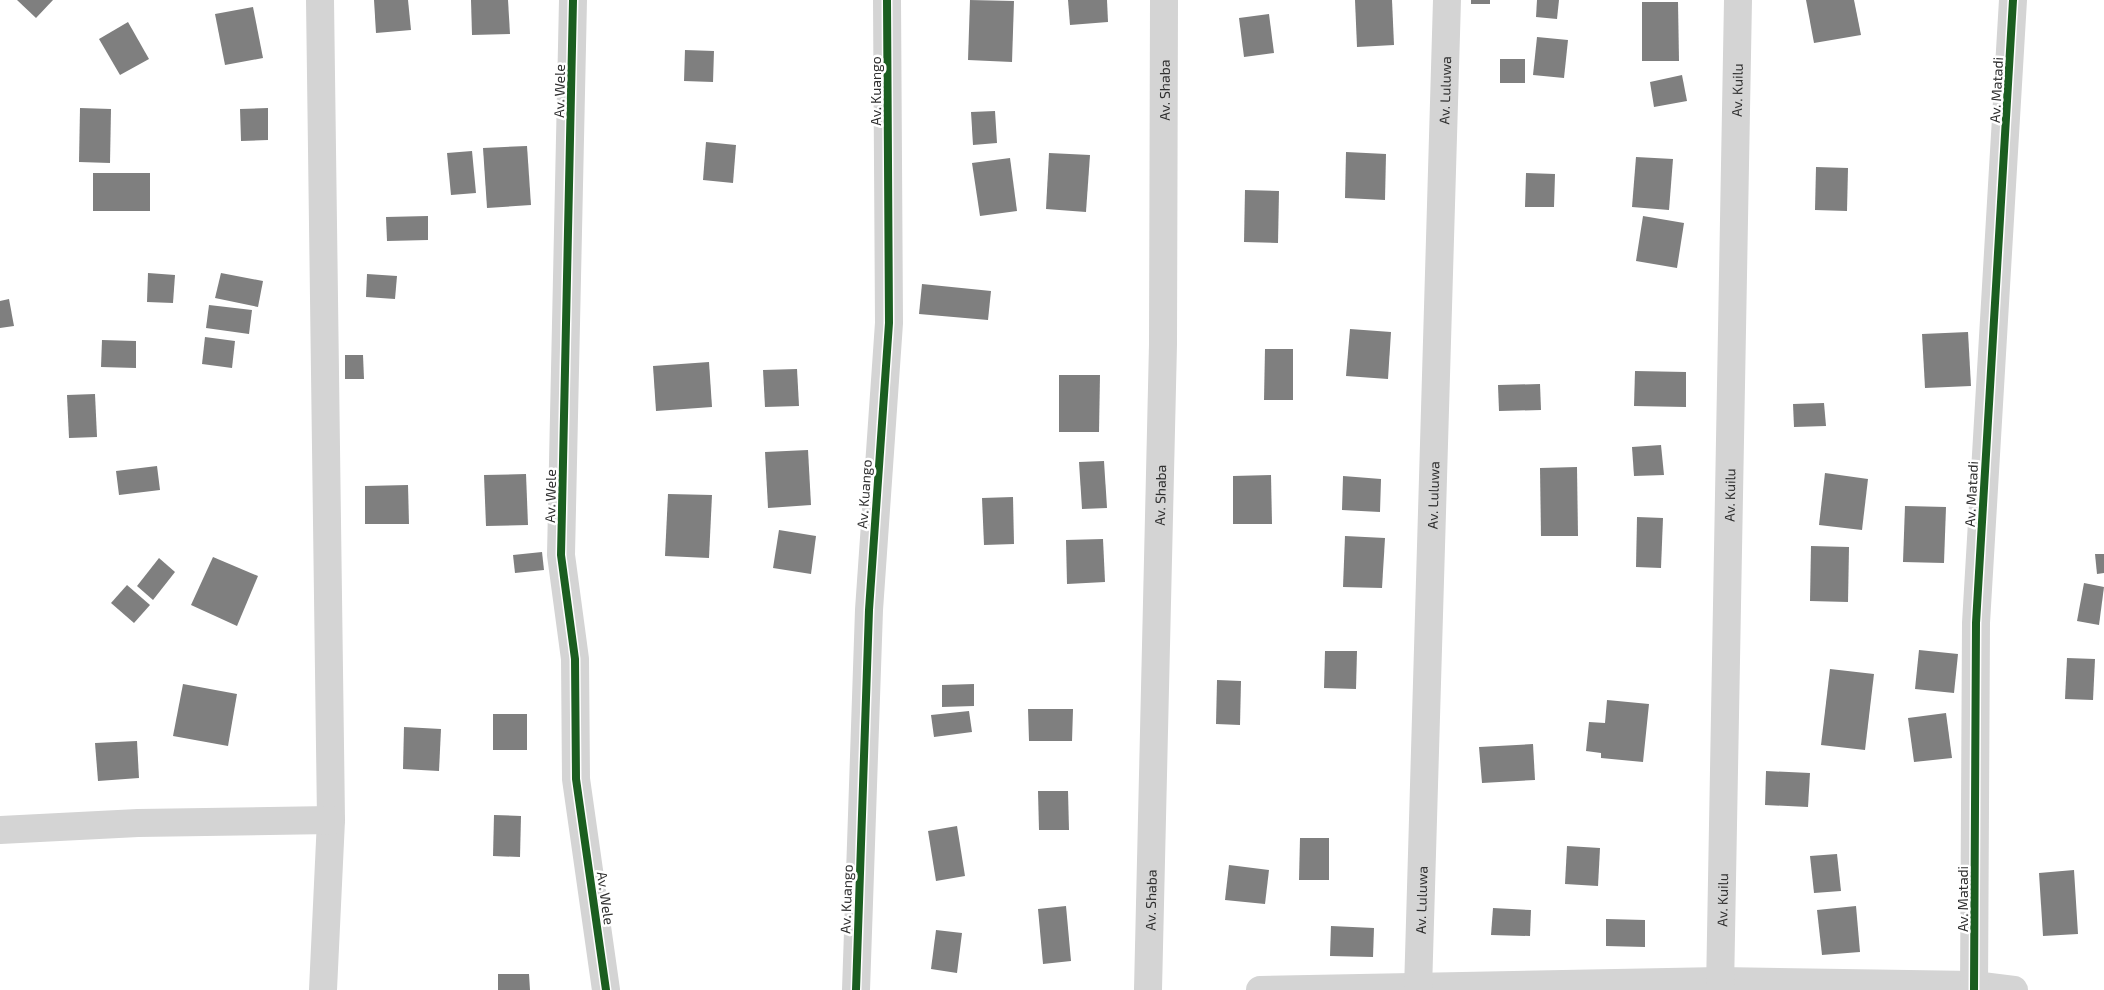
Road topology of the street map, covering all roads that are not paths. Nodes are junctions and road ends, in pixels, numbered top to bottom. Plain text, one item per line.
1 (320, 0) edge
2 (573, 0) edge
3 (887, 0) edge
4 (1164, 0) edge
5 (1447, 0) edge
6 (1738, 0) edge
7 (2013, 0) edge
8 (331, 820) junction
9 (0, 830) edge
10 (1720, 986) edge
11 (1974, 988) edge
12 (1418, 989) edge
13 (323, 990) edge
14 (606, 990) edge
15 (856, 990) edge
16 (1148, 990) edge
17 (1260, 990) edge
18 (2014, 990) edge

1 - 8 street
2 - 14 street, Av. Wele
3 - 15 street, Av. Kuango
4 - 16 street, Av. Shaba
5 - 12 street, Av. Luluwa
6 - 10 street, Av. Kuilu
7 - 11 street, Av. Matadi
8 - 9 street
8 - 13 street
10 - 11 street
10 - 12 street
11 - 18 street
12 - 17 street

